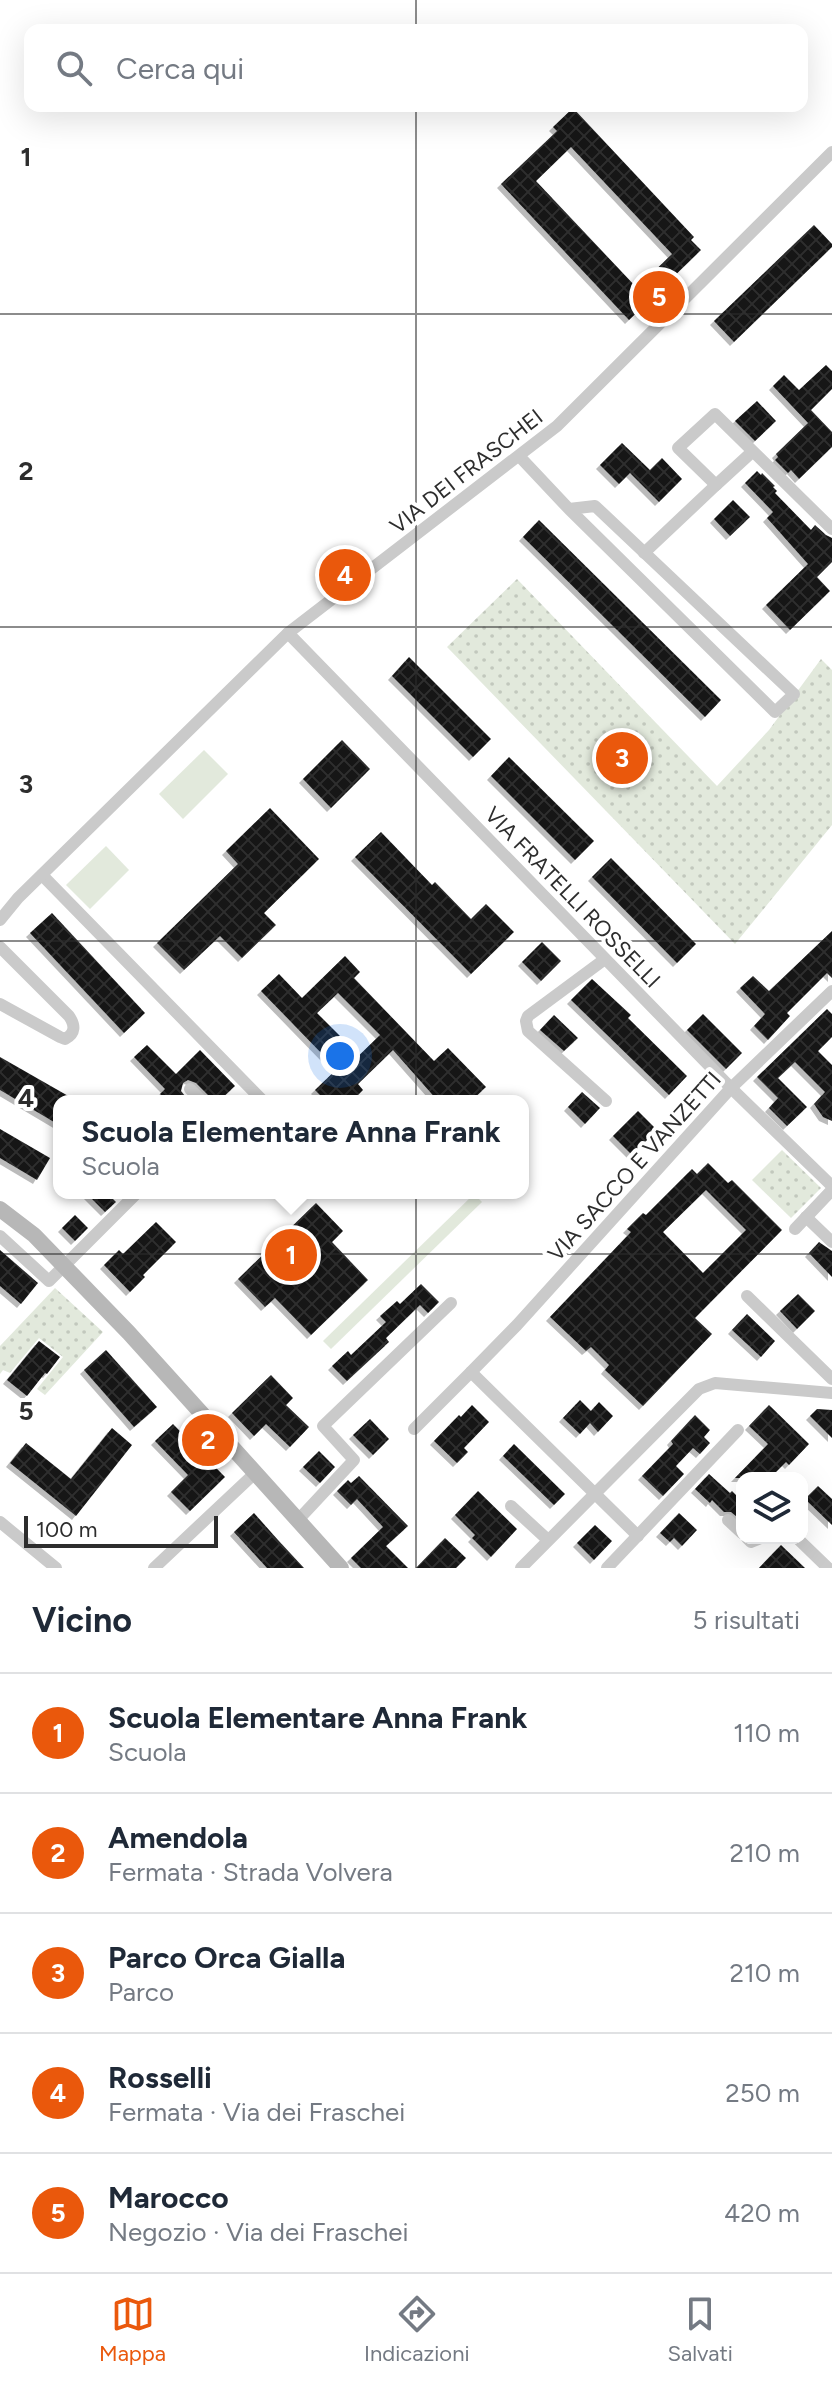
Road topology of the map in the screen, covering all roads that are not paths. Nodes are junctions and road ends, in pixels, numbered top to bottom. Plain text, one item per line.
1 (832, 152) edge
2 (752, 452) junction
3 (520, 457) junction
4 (716, 485) junction
5 (569, 509) junction
6 (832, 529) edge
7 (644, 553) junction
8 (288, 633) junction
9 (42, 875) junction
10 (0, 920) edge
11 (0, 947) edge
12 (605, 959) junction
13 (832, 991) edge
14 (0, 1004) edge
15 (731, 1088) junction
16 (190, 1089) dead end
17 (196, 1095) edge
18 (257, 1095) edge
19 (606, 1101) dead end
20 (832, 1188) edge
21 (131, 1199) edge
22 (0, 1209) edge
23 (806, 1217) junction
24 (795, 1229) dead end
25 (0, 1236) edge
26 (832, 1242) edge
27 (65, 1266) junction
28 (747, 1296) dead end
29 (451, 1303) dead end
30 (471, 1372) junction
31 (832, 1379) edge
32 (832, 1393) edge
33 (414, 1429) dead end
34 (738, 1430) dead end
35 (255, 1473) junction
36 (594, 1494) junction
37 (511, 1506) dead end
38 (299, 1519) junction
39 (728, 1520) dead end
40 (0, 1522) edge
41 (736, 1527) edge
42 (638, 1536) junction
43 (548, 1540) junction
44 (803, 1544) edge
45 (56, 1568) edge
46 (154, 1568) edge
47 (341, 1568) edge
48 (521, 1568) edge
49 (607, 1568) edge
50 (828, 1568) edge

1 - 3 street, VIA DEI FRASCHEI
2 - 4 street
2 - 4 street
2 - 6 street
3 - 5 street
3 - 8 street, VIA DEI FRASCHEI
4 - 7 street
5 - 7 street
5 - 7 street
8 - 9 street, VIA DEI FRASCHEI
8 - 12 street, VIA FRATELLI ROSSELLI
9 - 10 street, VIA DEI FRASCHEI
9 - 18 street
11 - 14 street
12 - 15 street, VIA FRATELLI ROSSELLI
12 - 19 street
13 - 15 street, VIA SACCO E VANZETTI
15 - 20 street, VIA FRATELLI ROSSELLI
15 - 30 street, VIA SACCO E VANZETTI
16 - 17 street
20 - 23 street, VIA FRATELLI ROSSELLI
21 - 27 street
22 - 27 street
23 - 24 street, VIA FRATELLI ROSSELLI
23 - 26 street
25 - 27 street
27 - 35 street
28 - 31 street
29 - 38 street
30 - 33 street, VIA SACCO E VANZETTI
30 - 36 street
32 - 36 street
34 - 42 street
35 - 38 street
35 - 46 street
36 - 42 street
36 - 43 street
37 - 43 street
38 - 47 street
39 - 41 street
40 - 45 street
42 - 49 street
43 - 48 street
44 - 50 street

